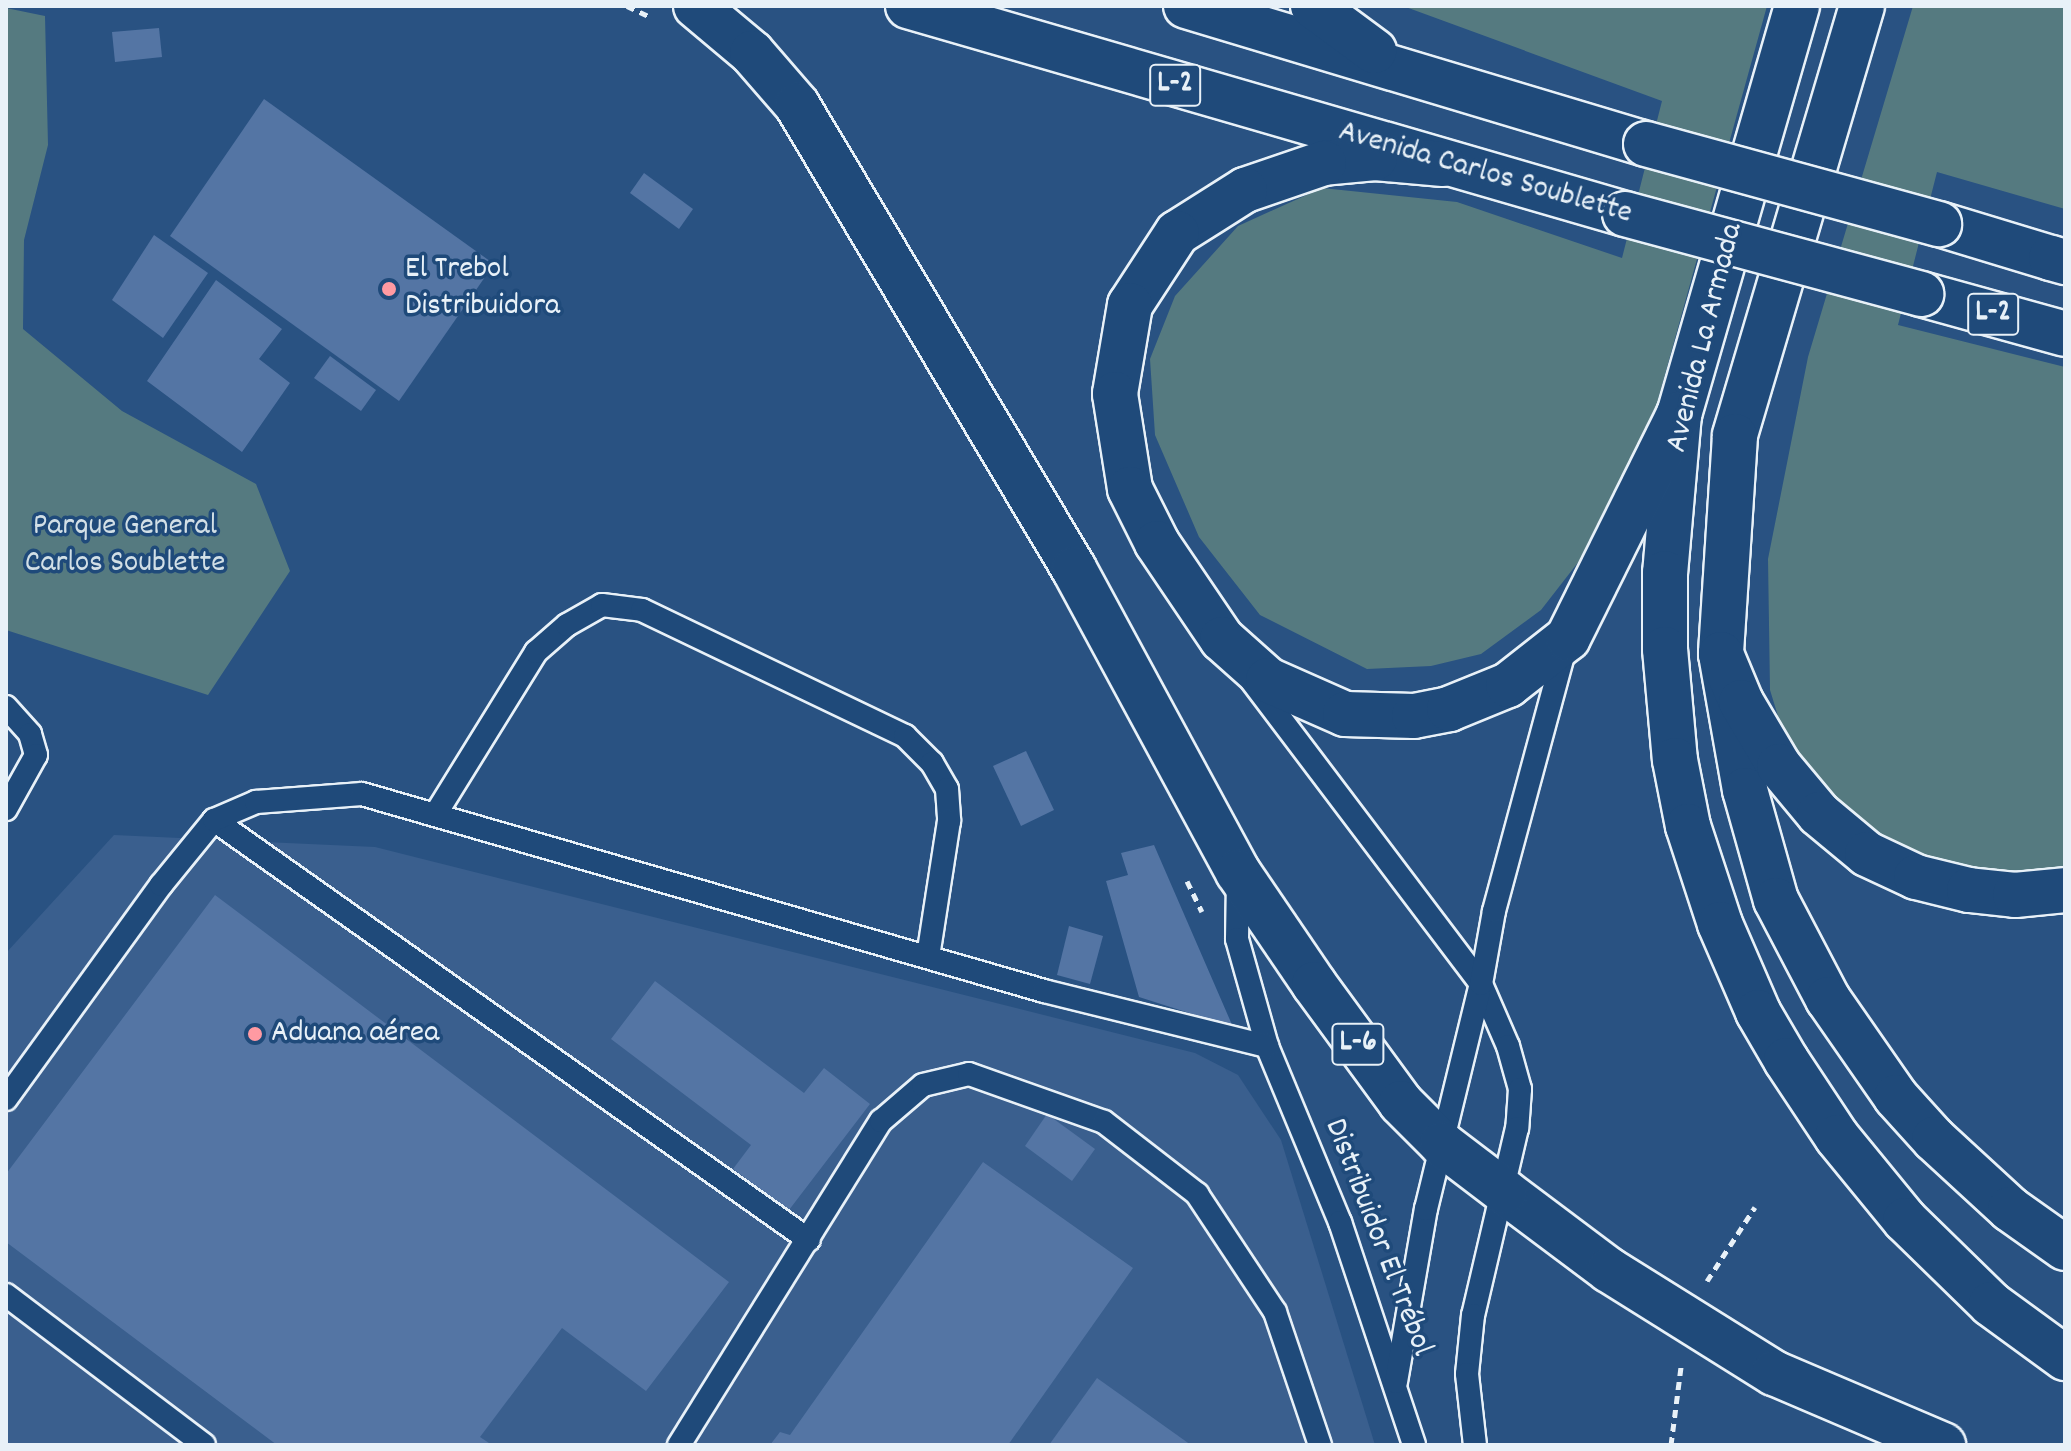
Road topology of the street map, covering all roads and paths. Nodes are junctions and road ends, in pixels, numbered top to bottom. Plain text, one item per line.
1 (696, 6) edge
2 (908, 6) edge
3 (1186, 6) edge
4 (1313, 6) edge
5 (1797, 6) edge
6 (1862, 6) edge
7 (1406, 73) junction
8 (1443, 164) junction
9 (2060, 260) edge
10 (2065, 334) edge
11 (1679, 414) junction
12 (1568, 638) junction
13 (1222, 639) junction
14 (1721, 654) junction
15 (6, 707) edge
16 (6, 809) edge
17 (435, 815) junction
18 (214, 820) junction
19 (1238, 872) junction
20 (2065, 890) edge
21 (928, 956) junction
22 (1481, 984) junction
23 (1267, 1046) junction
24 (6, 1099) edge
25 (1442, 1144) junction
26 (1505, 1192) junction
27 (809, 1240) junction
28 (2065, 1248) edge
29 (6, 1295) edge
30 (2065, 1358) edge
31 (1396, 1382) junction
32 (204, 1445) edge
33 (679, 1445) edge
34 (1320, 1445) edge
35 (1414, 1445) edge
36 (1475, 1445) edge
37 (1943, 1445) edge

1 - 19 main road
2 - 8 main road, Avenida Carlos Soublette / L-2
3 - 7 main road, L-2
4 - 7 main road
5 - 11 main road, Avenida La Armada
6 - 14 main road, Avenida La Armada
7 - 9 main road, L-2, bridge
8 - 10 main road, Avenida Carlos Soublette / L-2, bridge
8 - 13 main road
11 - 12 main road
11 - 30 main road, Avenida La Armada
12 - 13 main road
12 - 22 lane, Distribuidor El Trébol
13 - 22 lane
14 - 20 main road
14 - 28 main road, Avenida La Armada
15 - 16 lane
17 - 18 lane
17 - 21 lane
17 - 21 lane
18 - 24 lane
18 - 27 lane
19 - 23 lane, Distribuidor El Trébol
19 - 25 main road, L-6
21 - 23 lane
22 - 25 lane, Distribuidor El Trébol
22 - 26 lane
23 - 31 lane, Distribuidor El Trébol
25 - 26 main road, L-6
25 - 31 lane, Distribuidor El Trébol
26 - 36 lane
26 - 37 main road, L-6
27 - 33 lane
27 - 34 lane
29 - 32 lane
31 - 35 lane

